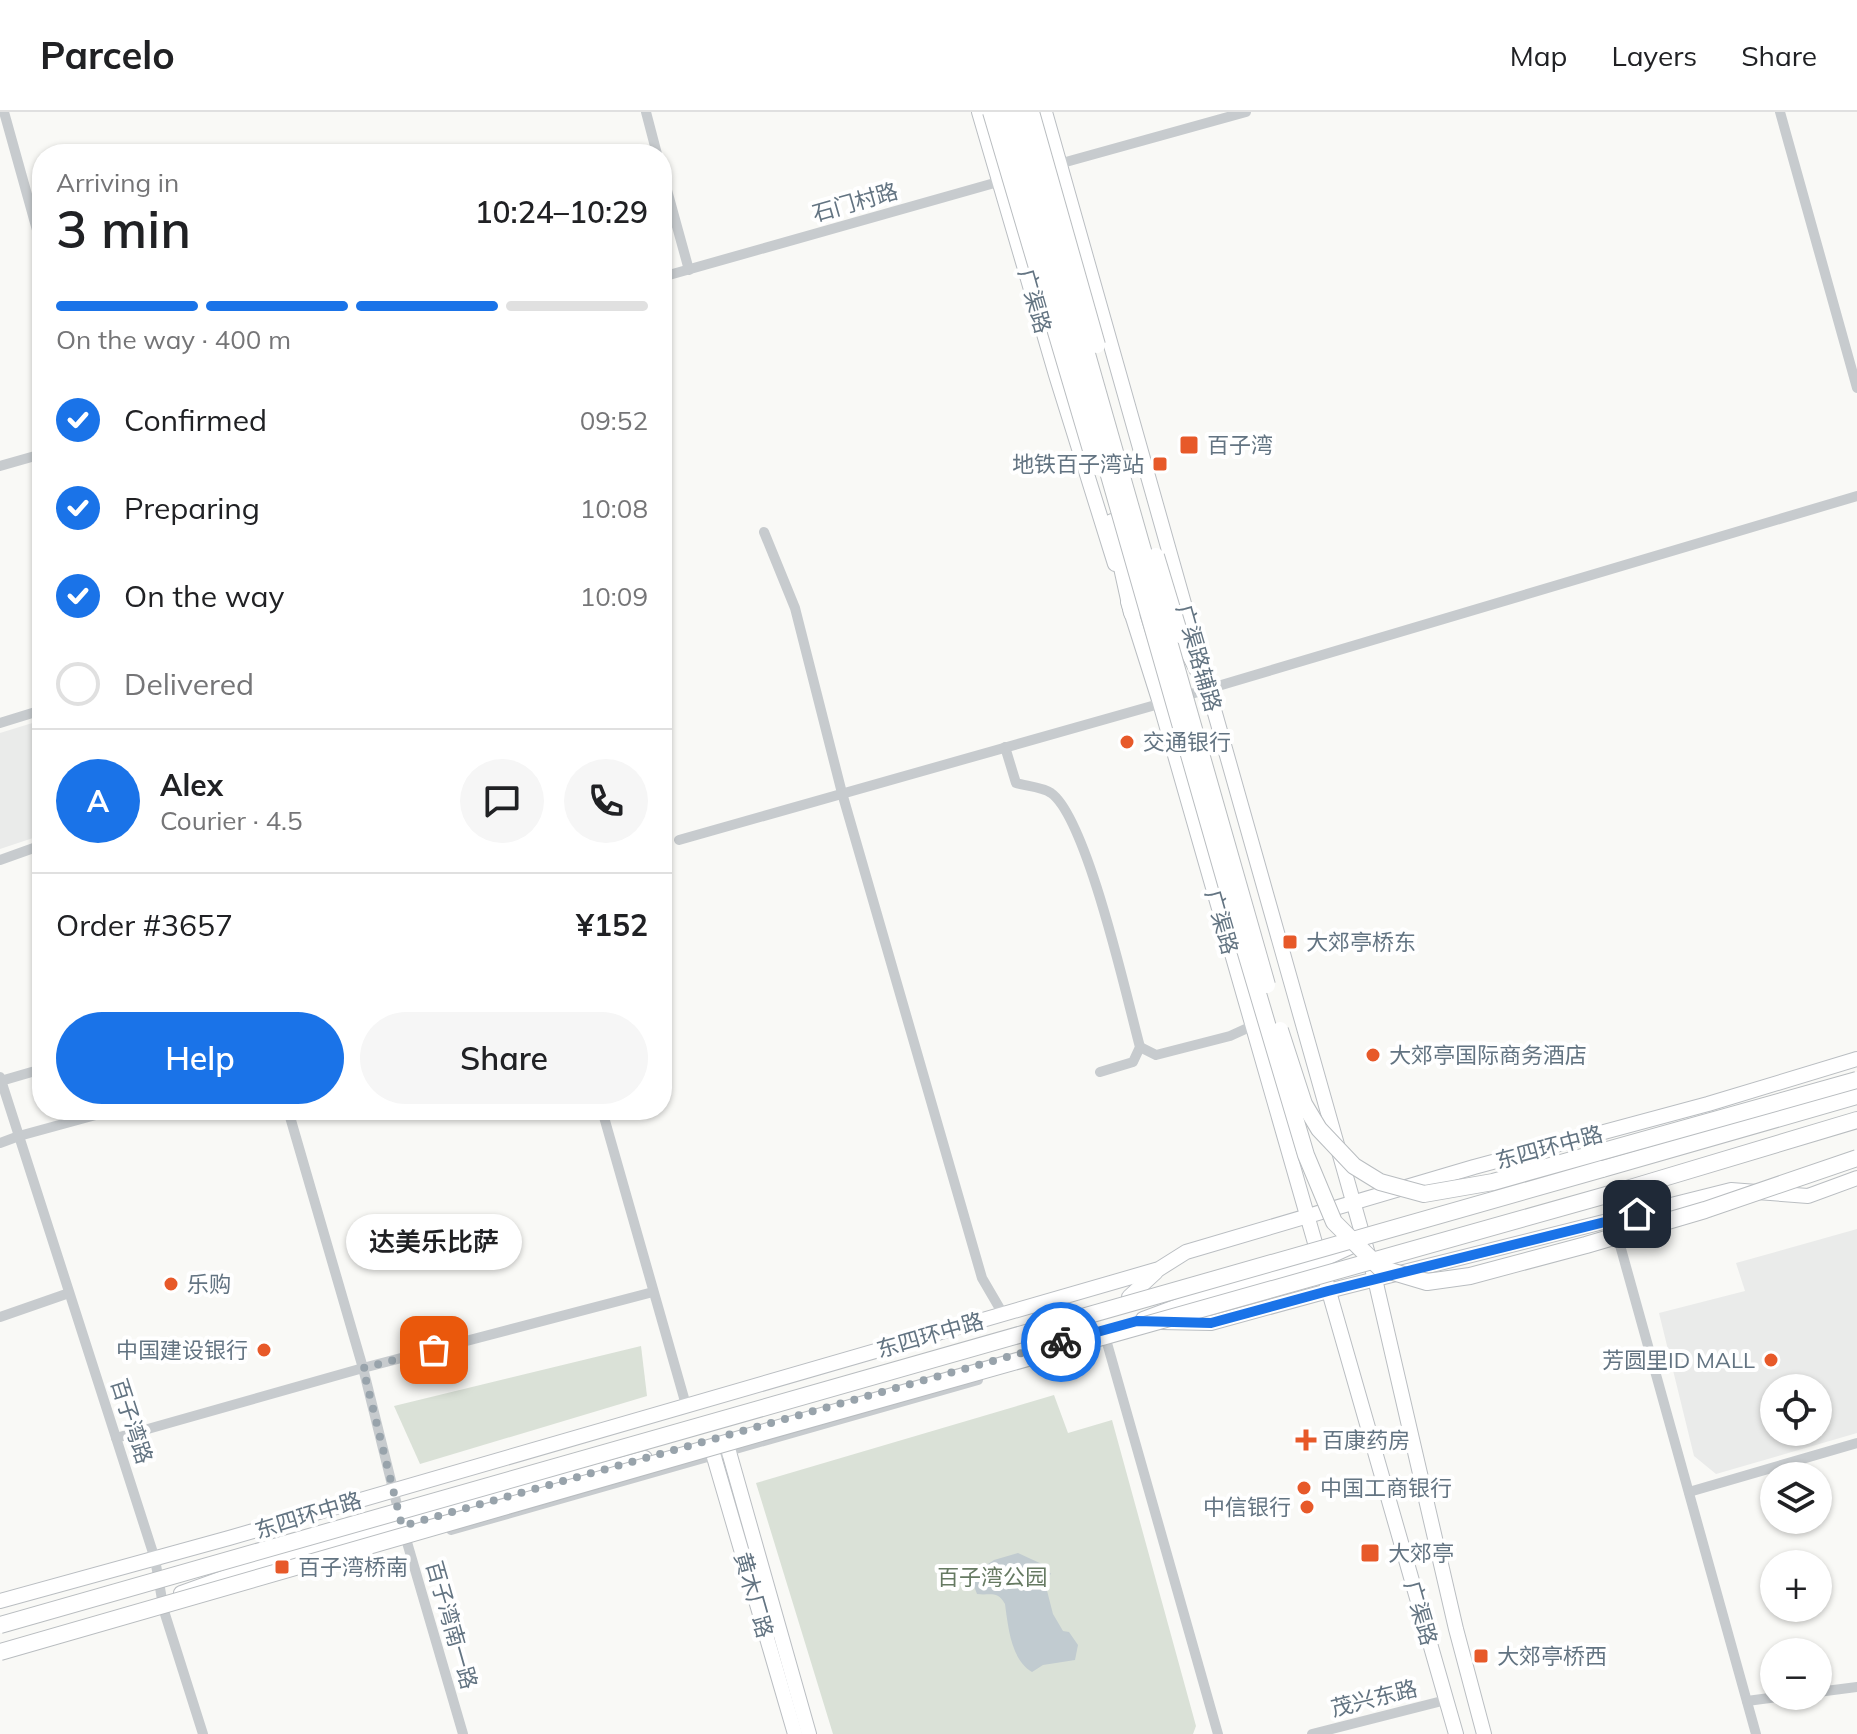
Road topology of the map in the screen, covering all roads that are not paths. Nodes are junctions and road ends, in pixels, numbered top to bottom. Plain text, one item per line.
1 (4, 112) edge
2 (646, 112) edge
3 (979, 112) edge
4 (991, 112) edge
5 (1005, 112) edge
6 (1018, 112) edge
7 (1031, 112) edge
8 (1045, 112) edge
9 (1246, 112) edge
10 (1780, 112) edge
11 (654, 144) edge
12 (1060, 164) junction
13 (999, 181) junction
14 (672, 208) edge
15 (32, 212) edge
16 (1088, 264) junction
17 (689, 270) junction
18 (672, 274) edge
19 (1028, 278) junction
20 (1857, 388) edge
21 (32, 457) edge
22 (0, 466) edge
23 (1857, 496) edge
24 (764, 532) dead end
25 (1132, 613) junction
26 (1208, 690) junction
27 (1160, 703) junction
28 (32, 713) edge
29 (0, 723) edge
30 (1005, 747) junction
31 (842, 793) junction
32 (679, 840) dead end
33 (32, 849) edge
34 (0, 860) edge
35 (1252, 1026) joint
36 (1140, 1047) junction
37 (1857, 1059) edge
38 (32, 1071) edge
39 (1100, 1072) dead end
40 (1, 1079) edge
41 (1857, 1080) edge
42 (1857, 1096) edge
43 (1273, 1098) junction
44 (77, 1120) edge
45 (291, 1120) edge
46 (605, 1120) edge
47 (1857, 1120) edge
48 (19, 1136) junction
49 (1306, 1142) junction
50 (0, 1143) edge
51 (1857, 1158) edge
52 (1857, 1178) edge
53 (1352, 1204) junction
54 (1326, 1211) junction
55 (1307, 1216) junction
56 (1613, 1220) junction
57 (1364, 1240) junction
58 (1315, 1245) junction
59 (1337, 1247) junction
60 (1320, 1261) junction
61 (1159, 1269) junction
62 (1221, 1271) junction
63 (1375, 1279) junction
64 (1226, 1288) junction
65 (1328, 1291) junction
66 (653, 1292) junction
67 (69, 1293) junction
68 (1129, 1297) junction
69 (1003, 1314) junction
70 (0, 1317) edge
71 (1137, 1321) junction
72 (1176, 1323) junction
73 (1107, 1343) junction
74 (363, 1368) junction
75 (686, 1405) junction
76 (116, 1438) junction
77 (1857, 1443) edge
78 (729, 1452) junction
79 (714, 1457) junction
80 (394, 1490) junction
81 (1689, 1492) junction
82 (396, 1506) junction
83 (402, 1526) junction
84 (407, 1543) junction
85 (156, 1566) junction
86 (0, 1601) edge
87 (164, 1605) junction
88 (0, 1624) edge
89 (0, 1644) edge
90 (0, 1655) edge
91 (1857, 1687) edge
92 (1832, 1690) edge
93 (1760, 1699) edge
94 (1446, 1700) junction
95 (1747, 1701) junction
96 (203, 1734) edge
97 (463, 1734) edge
98 (795, 1734) edge
99 (809, 1734) edge
100 (1218, 1734) edge
101 (1312, 1734) edge
102 (1456, 1734) edge
103 (1484, 1734) edge
104 (1756, 1734) edge

1 - 15 street
2 - 11 street
3 - 13 main road, 广渠路
4 - 25 highway, bridge
5 - 51 highway, 广渠路, bridge
6 - 41 highway, 广渠路, bridge
7 - 26 highway, bridge
8 - 12 main road, 广渠路辅路
9 - 12 street, 石门村路
10 - 20 street
12 - 13 street, 石门村路
12 - 16 main road, 广渠路辅路
13 - 17 street, 石门村路
13 - 19 main road, 广渠路
14 - 17 street
16 - 19 street
16 - 26 main road, 广渠路辅路
17 - 18 street, 石门村路
19 - 25 main road, 广渠路
21 - 22 street
23 - 26 street
24 - 31 street
25 - 27 main road, 广渠路
26 - 27 street
26 - 53 main road, 广渠路辅路
27 - 30 street
27 - 43 main road, 广渠路
28 - 29 street
30 - 31 street
30 - 36 street
31 - 32 street
31 - 69 street
33 - 34 street
35 - 36 street
35 - 49 main road
36 - 39 street
37 - 53 main road, 东四环中路
38 - 40 street
40 - 48 street, 百子湾路
42 - 88 highway, 东四环中路, bridge
43 - 49 main road
43 - 55 main road, 广渠路
44 - 48 street
45 - 74 street, 百子湾南一路
46 - 66 street
47 - 90 highway, 东四环中路, bridge
48 - 50 street
48 - 67 street, 百子湾路
49 - 54 main road
52 - 56 main road, 东四环中路
53 - 54 main road, 东四环中路
53 - 57 main road, 广渠路
54 - 55 main road, 东四环中路
54 - 59 main road
55 - 58 main road, 广渠路
55 - 61 main road, 东四环中路
56 - 63 main road, 东四环中路
56 - 81 street
57 - 59 main road, 东四环中路
57 - 63 main road, 广渠路
58 - 59 main road, 东四环中路
58 - 60 main road, 广渠路
58 - 62 main road, 东四环中路
59 - 60 main road, 东四环中路
59 - 63 main road
60 - 64 main road, 东四环中路
60 - 65 main road, 广渠路
61 - 68 main road
61 - 69 main road, 东四环中路
62 - 64 main road
62 - 68 main road, 东四环中路
63 - 65 main road, 东四环中路
63 - 103 main road, 广渠路
64 - 71 main road, 东四环中路
65 - 72 main road, 东四环中路
65 - 94 main road, 广渠路
66 - 74 street
66 - 75 street
67 - 70 street
67 - 76 street, 百子湾路
68 - 82 main road, 东四环中路
69 - 75 main road, 东四环中路
71 - 72 main road
71 - 83 main road, 东四环中路
72 - 73 street, 东四环中路
73 - 78 street, 东四环中路
73 - 100 street
74 - 76 street
74 - 80 street, 百子湾南一路
75 - 80 main road, 东四环中路
76 - 85 street, 百子湾路
77 - 81 street
78 - 79 street, 东四环中路
78 - 99 main road
79 - 84 street, 东四环中路
79 - 98 main road, 黄木厂路
80 - 82 street, 百子湾南一路
80 - 85 main road, 东四环中路
81 - 95 street
82 - 83 street, 百子湾南一路
82 - 85 main road, 东四环中路
83 - 84 street, 百子湾南一路
83 - 87 main road, 东四环中路
84 - 87 street, 东四环中路
84 - 97 street, 百子湾南一路
85 - 86 main road, 东四环中路
85 - 87 street, 百子湾路
85 - 88 main road, 东四环中路
87 - 89 main road, 东四环中路
87 - 90 street, 东四环中路
87 - 96 street, 百子湾路
91 - 92 street
93 - 95 street
94 - 101 street, 茂兴东路
94 - 102 main road, 广渠路
95 - 104 street

